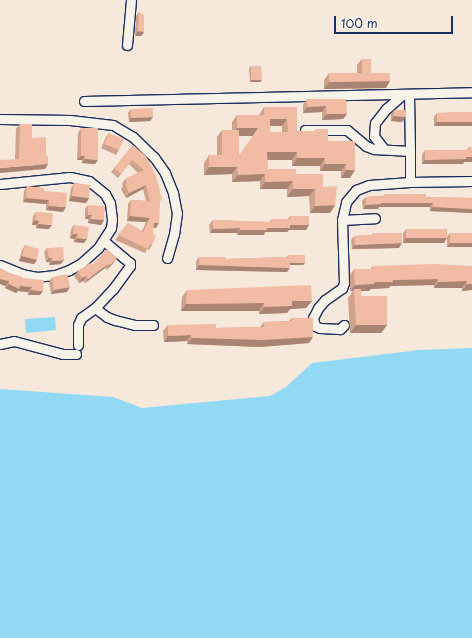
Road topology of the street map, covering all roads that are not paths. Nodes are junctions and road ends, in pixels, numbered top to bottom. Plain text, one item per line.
1 (131, 0) edge
2 (127, 45) dead end
3 (472, 92) edge
4 (406, 94) junction
5 (84, 101) dead end
6 (0, 119) edge
7 (305, 130) edge
8 (384, 149) junction
9 (410, 151) junction
10 (472, 181) edge
11 (410, 182) junction
12 (0, 184) edge
13 (374, 218) dead end
14 (342, 220) junction
15 (104, 241) junction
16 (167, 258) dead end
17 (0, 265) edge
18 (95, 308) junction
19 (153, 325) dead end
20 (344, 325) dead end
21 (0, 344) edge

1 - 2 street
3 - 4 street
4 - 5 street
4 - 8 street
4 - 9 street
6 - 16 street
7 - 8 street
8 - 9 street
9 - 11 street
10 - 11 street
11 - 14 street
12 - 15 street
13 - 14 street
14 - 20 street
15 - 17 street
15 - 18 street
18 - 19 street
18 - 21 street

